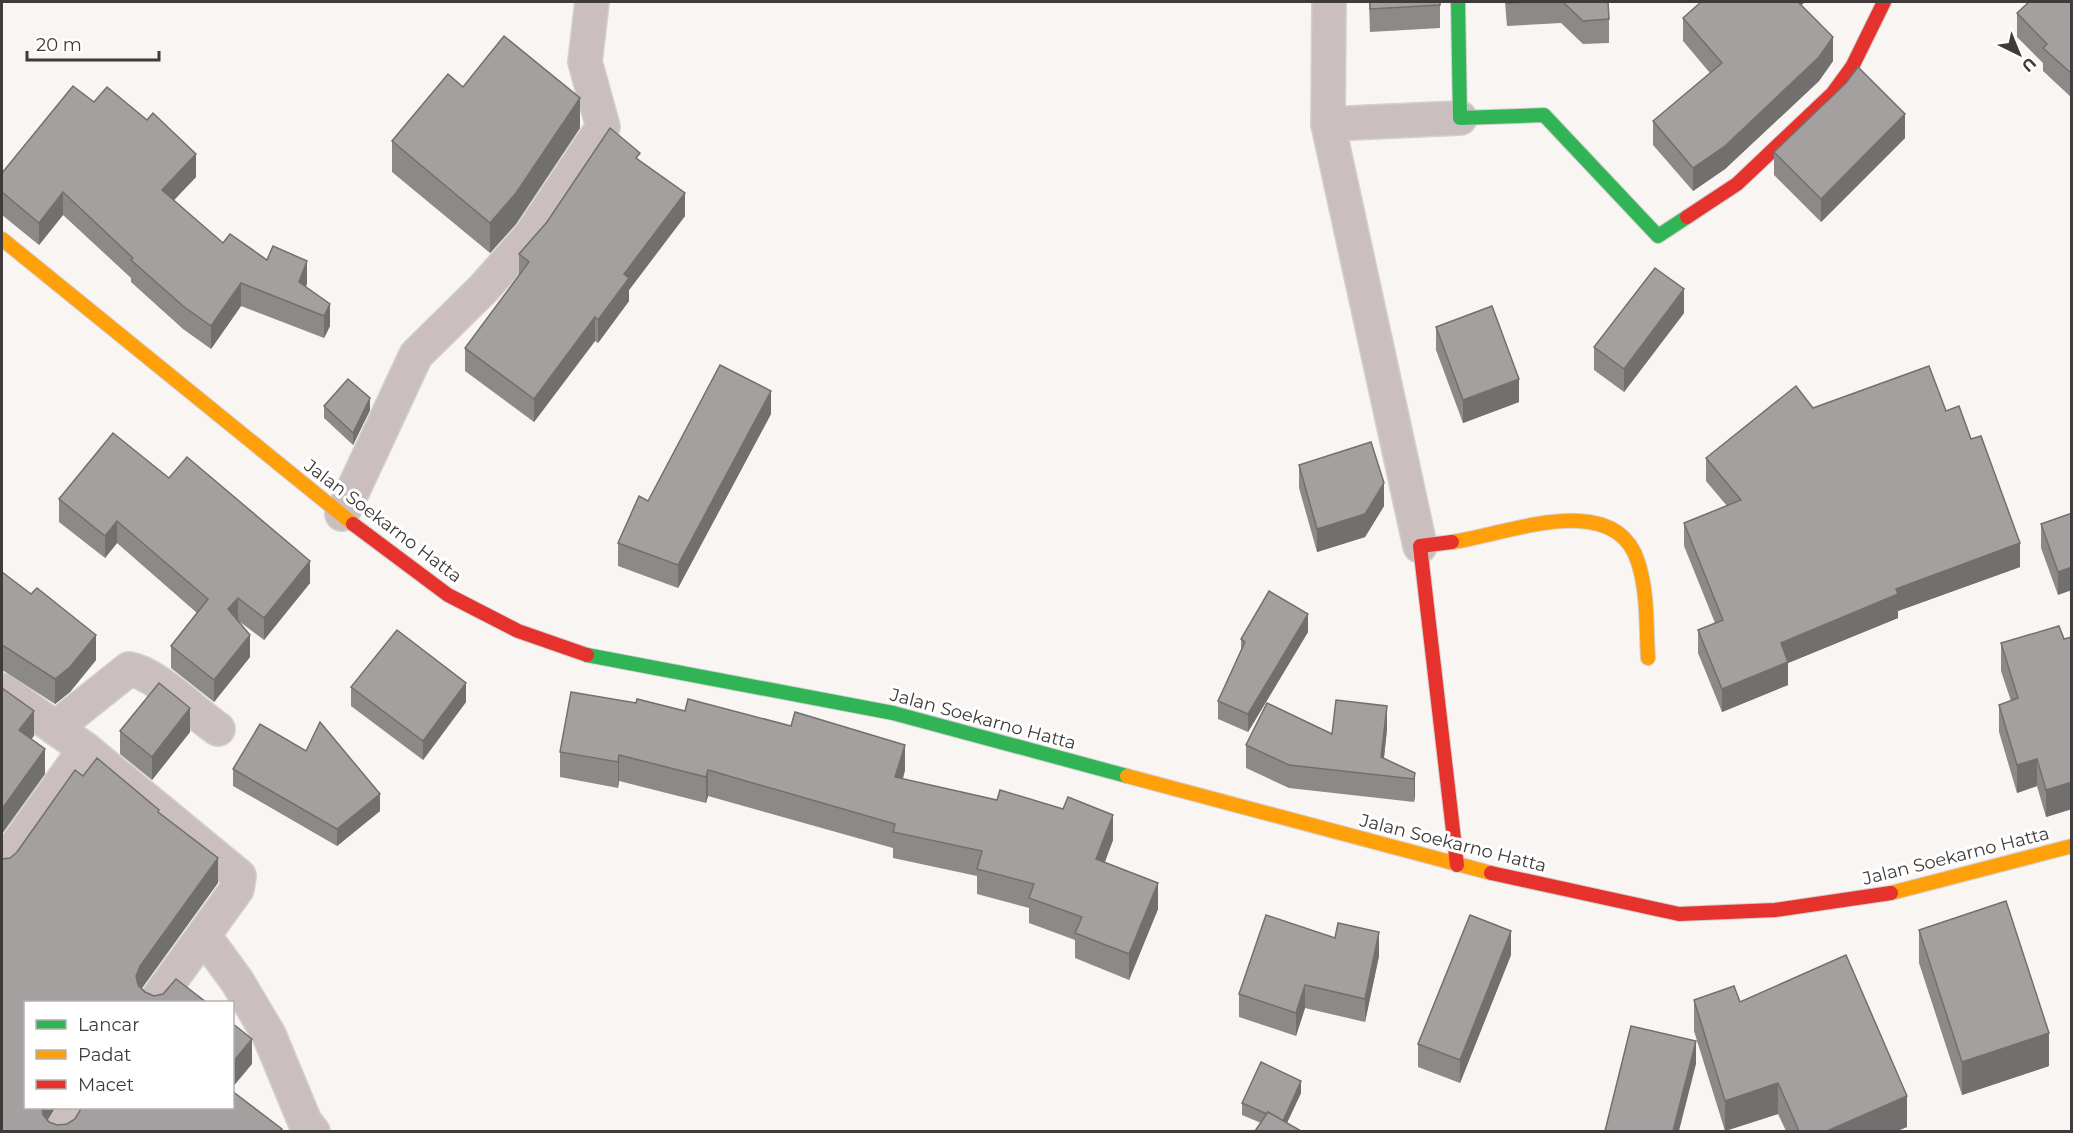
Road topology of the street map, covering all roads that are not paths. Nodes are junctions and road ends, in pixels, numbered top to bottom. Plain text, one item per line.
1 (592, 2) edge
2 (1329, 2) edge
3 (1458, 2) edge
4 (1884, 2) edge
5 (1460, 118) junction
6 (1328, 124) junction
7 (2, 239) edge
8 (342, 514) junction
9 (1420, 546) junction
10 (1648, 658) dead end
11 (2, 690) edge
12 (55, 728) junction
13 (218, 729) dead end
14 (86, 749) junction
15 (2072, 846) edge
16 (1456, 865) junction
17 (2, 866) edge
18 (204, 936) junction
19 (156, 1001) edge
20 (76, 1109) edge
21 (306, 1128) edge
22 (60, 1131) edge

1 - 8 street
2 - 6 street
3 - 5 street
4 - 5 street
5 - 6 street
6 - 9 street
7 - 8 street, Jalan Soekarno Hatta
8 - 16 street, Jalan Soekarno Hatta
9 - 10 street
9 - 16 street
11 - 12 street
12 - 13 street
12 - 14 street
14 - 17 street
14 - 18 street
15 - 16 street, Jalan Soekarno Hatta
18 - 19 street
18 - 21 street
20 - 22 street

